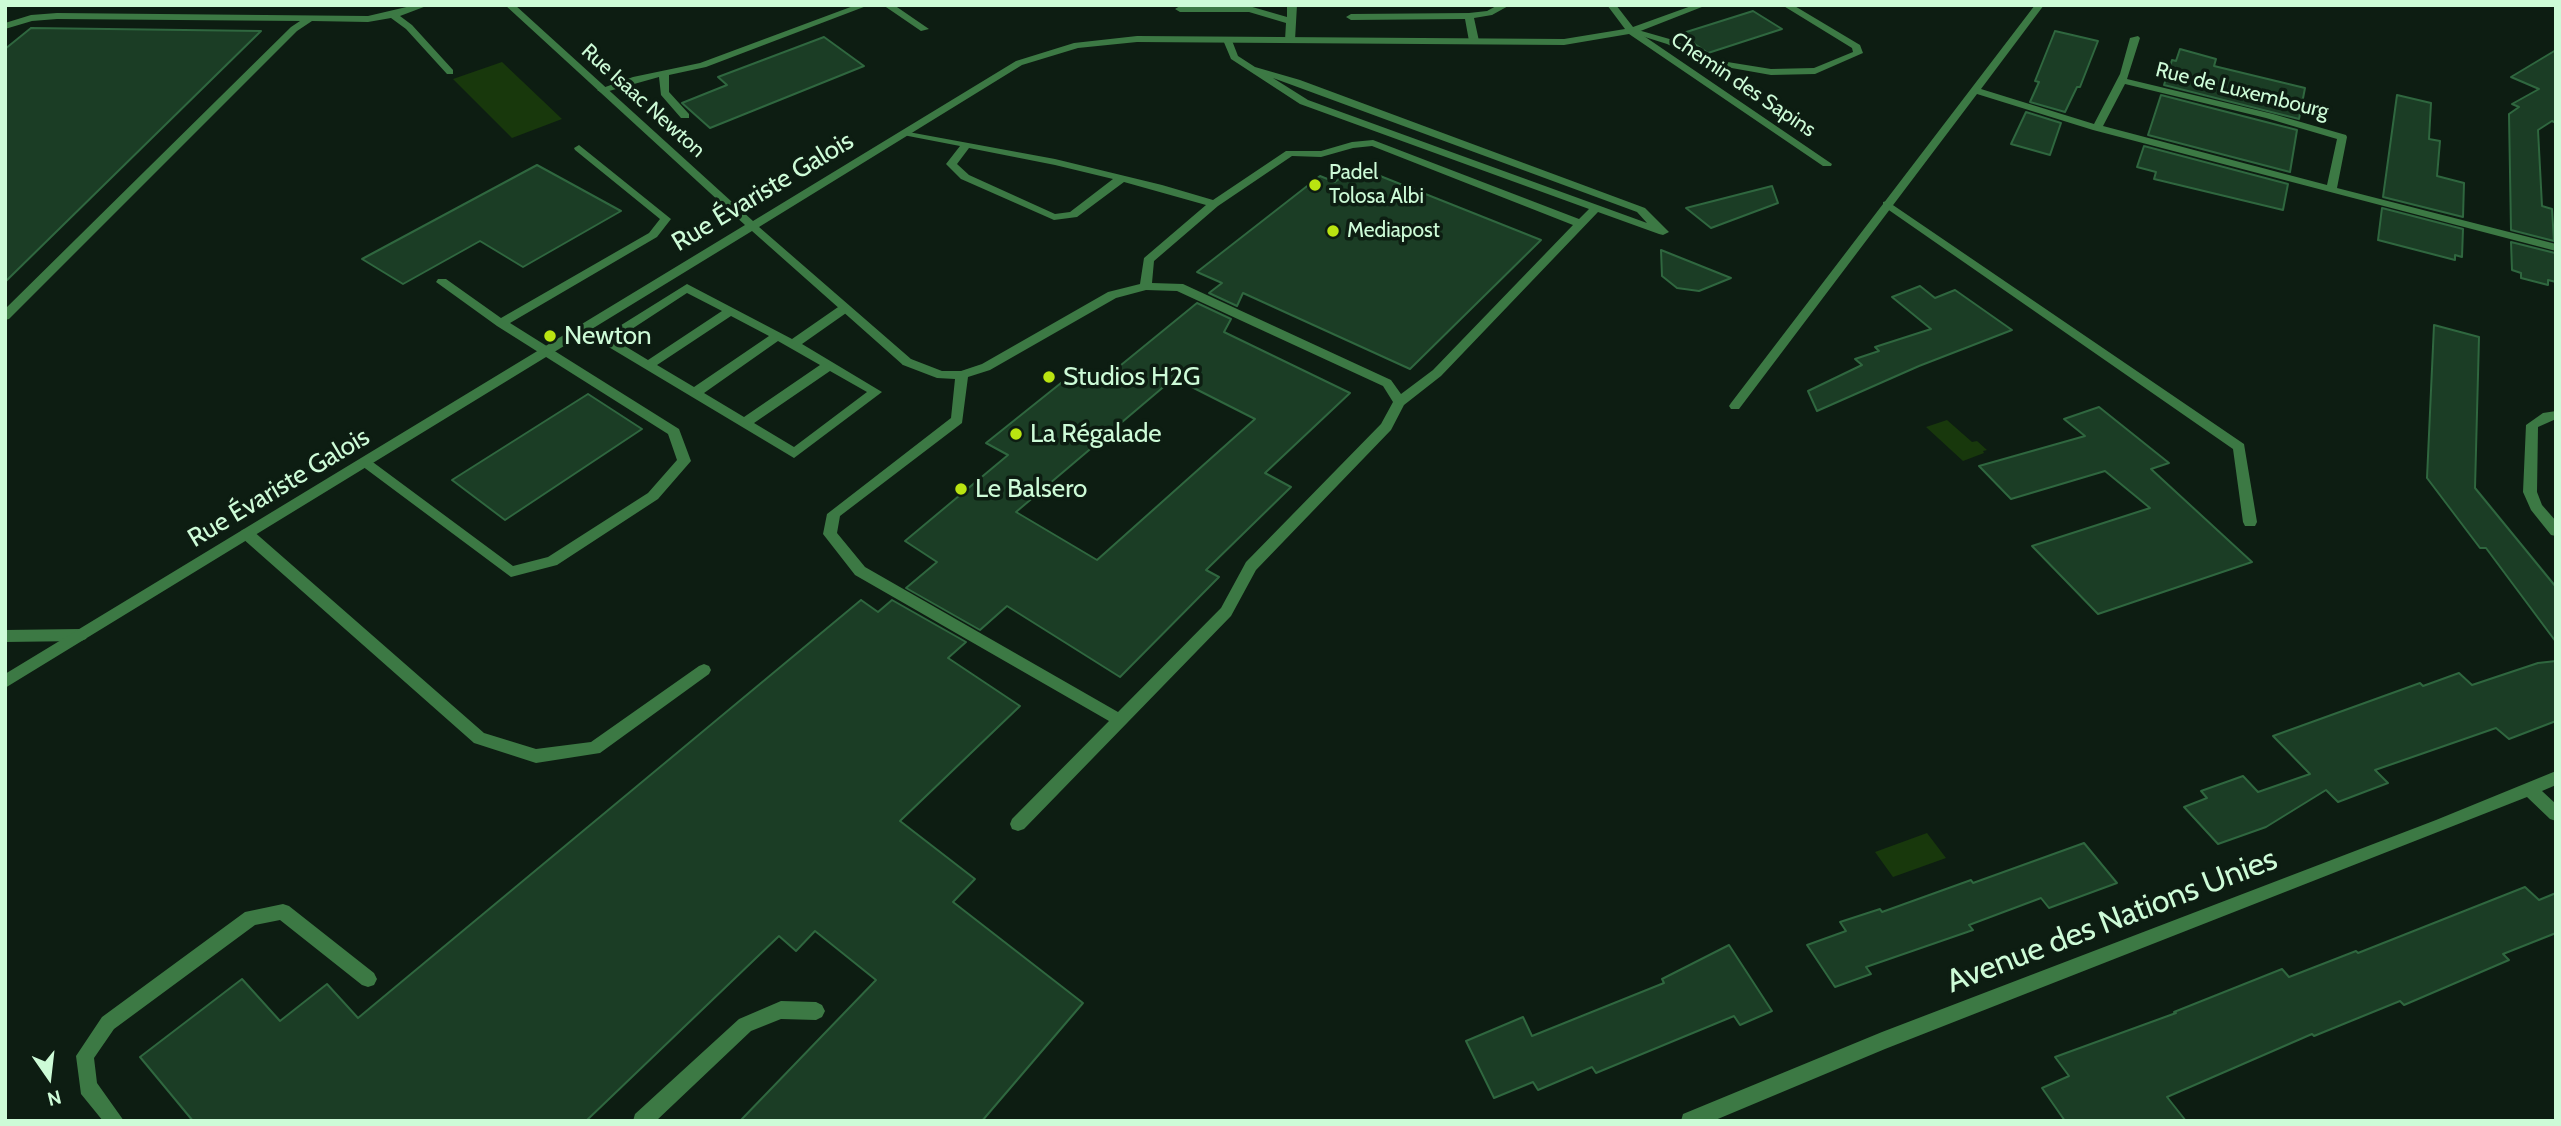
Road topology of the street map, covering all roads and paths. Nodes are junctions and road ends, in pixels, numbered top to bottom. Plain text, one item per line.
1 (425, 5) edge
2 (865, 5) edge
3 (887, 5) edge
4 (1292, 5) edge
5 (1440, 5) edge
6 (1506, 5) edge
7 (1611, 5) edge
8 (1703, 5) edge
9 (1786, 5) edge
10 (2040, 5) edge
11 (512, 6) edge
12 (1180, 9) dead end
13 (393, 15) junction
14 (1469, 16) junction
15 (1351, 17) dead end
16 (311, 18) junction
17 (1291, 20) junction
18 (5, 26) edge
19 (924, 29) dead end
20 (1631, 31) junction
21 (2135, 38) dead end
22 (1228, 40) junction
23 (1290, 40) junction
24 (1474, 41) junction
25 (1252, 69) junction
26 (450, 72) dead end
27 (664, 73) junction
28 (2121, 80) junction
29 (602, 90) junction
30 (1976, 91) junction
31 (685, 116) dead end
32 (2097, 128) junction
33 (907, 132) junction
34 (967, 144) junction
35 (579, 148) dead end
36 (1827, 164) dead end
37 (1122, 178) junction
38 (2332, 188) junction
39 (1214, 204) junction
40 (1887, 204) junction
41 (1596, 208) junction
42 (1581, 224) junction
43 (751, 225) junction
44 (2556, 248) edge
45 (442, 282) dead end
46 (1146, 286) junction
47 (845, 308) junction
48 (731, 311) junction
49 (5, 316) edge
50 (501, 323) junction
51 (778, 336) junction
52 (793, 344) junction
53 (546, 351) junction
54 (649, 365) junction
55 (830, 365) junction
56 (962, 375) junction
57 (695, 393) junction
58 (1399, 402) junction
59 (1735, 406) dead end
60 (2556, 415) edge
61 (745, 423) junction
62 (365, 463) junction
63 (2250, 522) dead end
64 (2556, 531) edge
65 (247, 534) junction
66 (81, 635) junction
67 (5, 636) edge
68 (704, 670) dead end
69 (5, 681) edge
70 (1118, 719) junction
71 (2556, 778) edge
72 (2529, 789) junction
73 (2556, 814) edge
74 (1018, 824) dead end
75 (368, 979) dead end
76 (816, 1011) dead end
77 (115, 1121) edge
78 (642, 1121) edge
79 (1690, 1121) edge

1 - 13 street
2 - 27 street
3 - 19 street
4 - 17 street
5 - 14 street
6 - 14 street
7 - 20 street, Chemin des Sapins
8 - 20 street
9 - 20 street
10 - 30 street
11 - 29 street, Rue Isaac Newton
12 - 17 street
13 - 16 street
13 - 26 street
14 - 15 street
14 - 24 street
16 - 18 street
16 - 49 street
17 - 23 street
20 - 24 street, Rue Évariste Galois
20 - 36 street, Chemin des Sapins
21 - 28 street, Rue de Luxembourg
22 - 23 street, Rue Évariste Galois
22 - 25 street
22 - 33 street, Rue Évariste Galois
23 - 24 street, Rue Évariste Galois
25 - 41 street
25 - 41 street
27 - 29 street
27 - 31 street
28 - 32 street, Rue de Luxembourg
28 - 38 street, Rue de Luxembourg
29 - 43 street, Rue Isaac Newton
30 - 32 street
30 - 40 street
32 - 38 street
33 - 34 street
33 - 43 street, Rue Évariste Galois
34 - 37 street
34 - 37 street
35 - 50 street
37 - 39 street
38 - 44 street
39 - 42 street
39 - 46 street
40 - 59 street
40 - 63 street
41 - 42 street
42 - 58 street
43 - 47 street, Rue Isaac Newton
43 - 53 street, Rue Évariste Galois
45 - 50 street
46 - 56 street
46 - 58 street
47 - 52 street
47 - 56 street, Rue Isaac Newton
48 - 51 street
48 - 54 street
48 - 54 street
50 - 53 street
51 - 52 street
51 - 57 street
52 - 55 street
53 - 62 street, Rue Évariste Galois
53 - 62 street
54 - 57 street
55 - 61 street
55 - 61 street
56 - 70 street
57 - 61 street
58 - 70 street
60 - 64 street
62 - 65 street, Rue Évariste Galois
65 - 66 street, Rue Évariste Galois
65 - 68 street
66 - 67 street
66 - 69 street, Rue Évariste Galois
70 - 74 street
71 - 72 street, Avenue des Nations Unies
72 - 73 street
72 - 79 street, Avenue des Nations Unies
75 - 77 street
76 - 78 street

